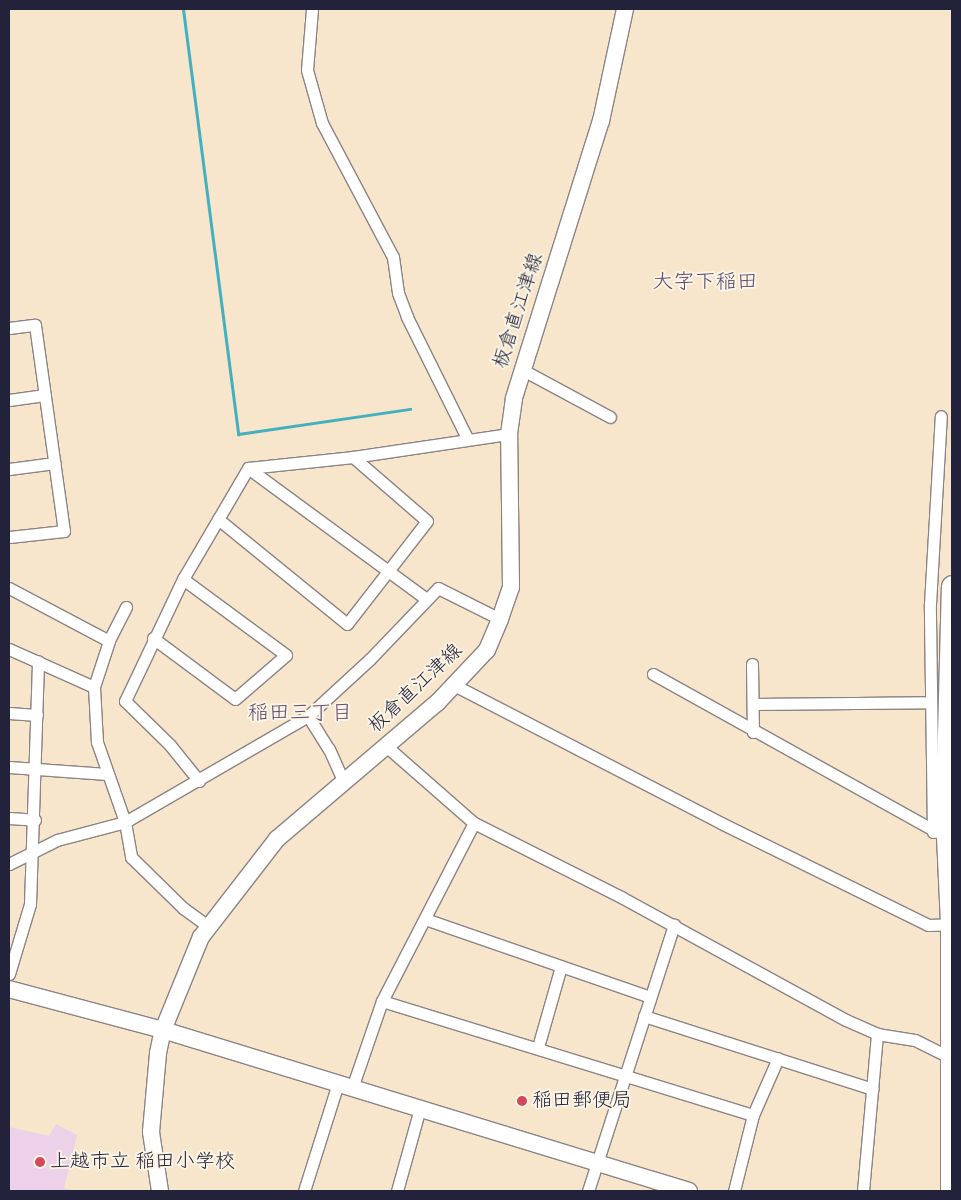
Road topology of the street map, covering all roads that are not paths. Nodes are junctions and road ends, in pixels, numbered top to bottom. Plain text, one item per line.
1 (312, 9) edge
2 (624, 9) edge
3 (9, 328) edge
4 (521, 369) junction
5 (45, 395) junction
6 (9, 400) edge
7 (941, 416) dead end
8 (610, 417) dead end
9 (509, 434) junction
10 (467, 438) junction
11 (353, 457) junction
12 (54, 463) junction
13 (248, 468) junction
14 (9, 469) edge
15 (218, 519) junction
16 (9, 537) edge
17 (387, 570) junction
18 (183, 578) junction
19 (952, 586) edge
20 (9, 588) edge
21 (425, 598) junction
22 (126, 607) dead end
23 (500, 619) junction
24 (153, 638) junction
25 (109, 641) junction
26 (9, 648) edge
27 (38, 661) junction
28 (752, 664) dead end
29 (653, 674) dead end
30 (454, 685) junction
31 (94, 687) junction
32 (931, 702) junction
33 (753, 704) junction
34 (9, 713) edge
35 (37, 714) junction
36 (308, 716) junction
37 (754, 732) junction
38 (386, 746) junction
39 (9, 767) edge
40 (36, 767) junction
41 (106, 774) junction
42 (199, 781) junction
43 (344, 782) junction
44 (9, 818) edge
45 (35, 820) junction
46 (125, 822) junction
47 (474, 823) junction
48 (939, 832) junction
49 (34, 849) junction
50 (9, 864) edge
51 (425, 919) junction
52 (952, 924) edge
53 (674, 925) junction
54 (209, 927) junction
55 (561, 966) junction
56 (9, 974) edge
57 (9, 989) edge
58 (650, 997) junction
59 (382, 1001) junction
60 (644, 1016) junction
61 (162, 1030) junction
62 (878, 1034) junction
63 (538, 1047) junction
64 (778, 1058) junction
65 (951, 1058) edge
66 (626, 1077) junction
67 (345, 1086) junction
68 (874, 1089) junction
69 (420, 1108) junction
70 (753, 1114) junction
71 (596, 1162) junction
72 (160, 1191) edge
73 (304, 1191) edge
74 (397, 1191) edge
75 (588, 1191) edge
76 (689, 1191) edge
77 (734, 1191) edge
78 (863, 1191) edge
79 (952, 1191) edge

1 - 10 street
2 - 4 main road, 板倉直江津線
3 - 5 street
4 - 8 street
4 - 9 main road, 板倉直江津線
5 - 6 street
5 - 12 street
7 - 32 street
9 - 10 street
9 - 23 main road, 板倉直江津線
10 - 11 street
11 - 13 street
11 - 17 street
12 - 14 street
12 - 16 street
13 - 15 street
13 - 17 street
15 - 17 street
15 - 18 street
17 - 21 street
18 - 24 street
18 - 24 street
19 - 48 highway
20 - 25 street
21 - 23 street
21 - 36 street
22 - 25 street
23 - 30 main road, 板倉直江津線
24 - 42 street
25 - 31 street
26 - 27 street
27 - 31 street
27 - 35 street
28 - 33 street
29 - 37 street
30 - 38 main road, 板倉直江津線
30 - 52 street
31 - 41 street
32 - 33 street
32 - 48 street
33 - 37 street
34 - 35 street
35 - 40 street
36 - 42 street
36 - 43 street
37 - 48 street
38 - 43 main road, 板倉直江津線
38 - 47 street
39 - 40 street
40 - 41 street
40 - 45 street
41 - 46 street
42 - 46 street
43 - 54 main road, 板倉直江津線
44 - 45 street
45 - 49 street
46 - 49 street
46 - 54 street
47 - 51 street
47 - 53 street
48 - 52 highway
49 - 50 street
49 - 56 street
51 - 55 street
51 - 59 street
52 - 65 highway
53 - 58 street
53 - 62 street
54 - 61 main road, 板倉直江津線
55 - 58 street
55 - 63 street
57 - 61 main road
58 - 60 street
59 - 63 street
59 - 67 street
60 - 64 street
60 - 66 street
61 - 67 main road
61 - 72 main road, 板倉直江津線
62 - 65 street
62 - 68 street
63 - 66 street
64 - 68 street
64 - 70 street
65 - 79 highway
66 - 70 street
66 - 71 street
67 - 69 main road
67 - 73 street
68 - 78 street
69 - 71 main road
69 - 74 street
70 - 77 street
71 - 75 street
71 - 76 main road

